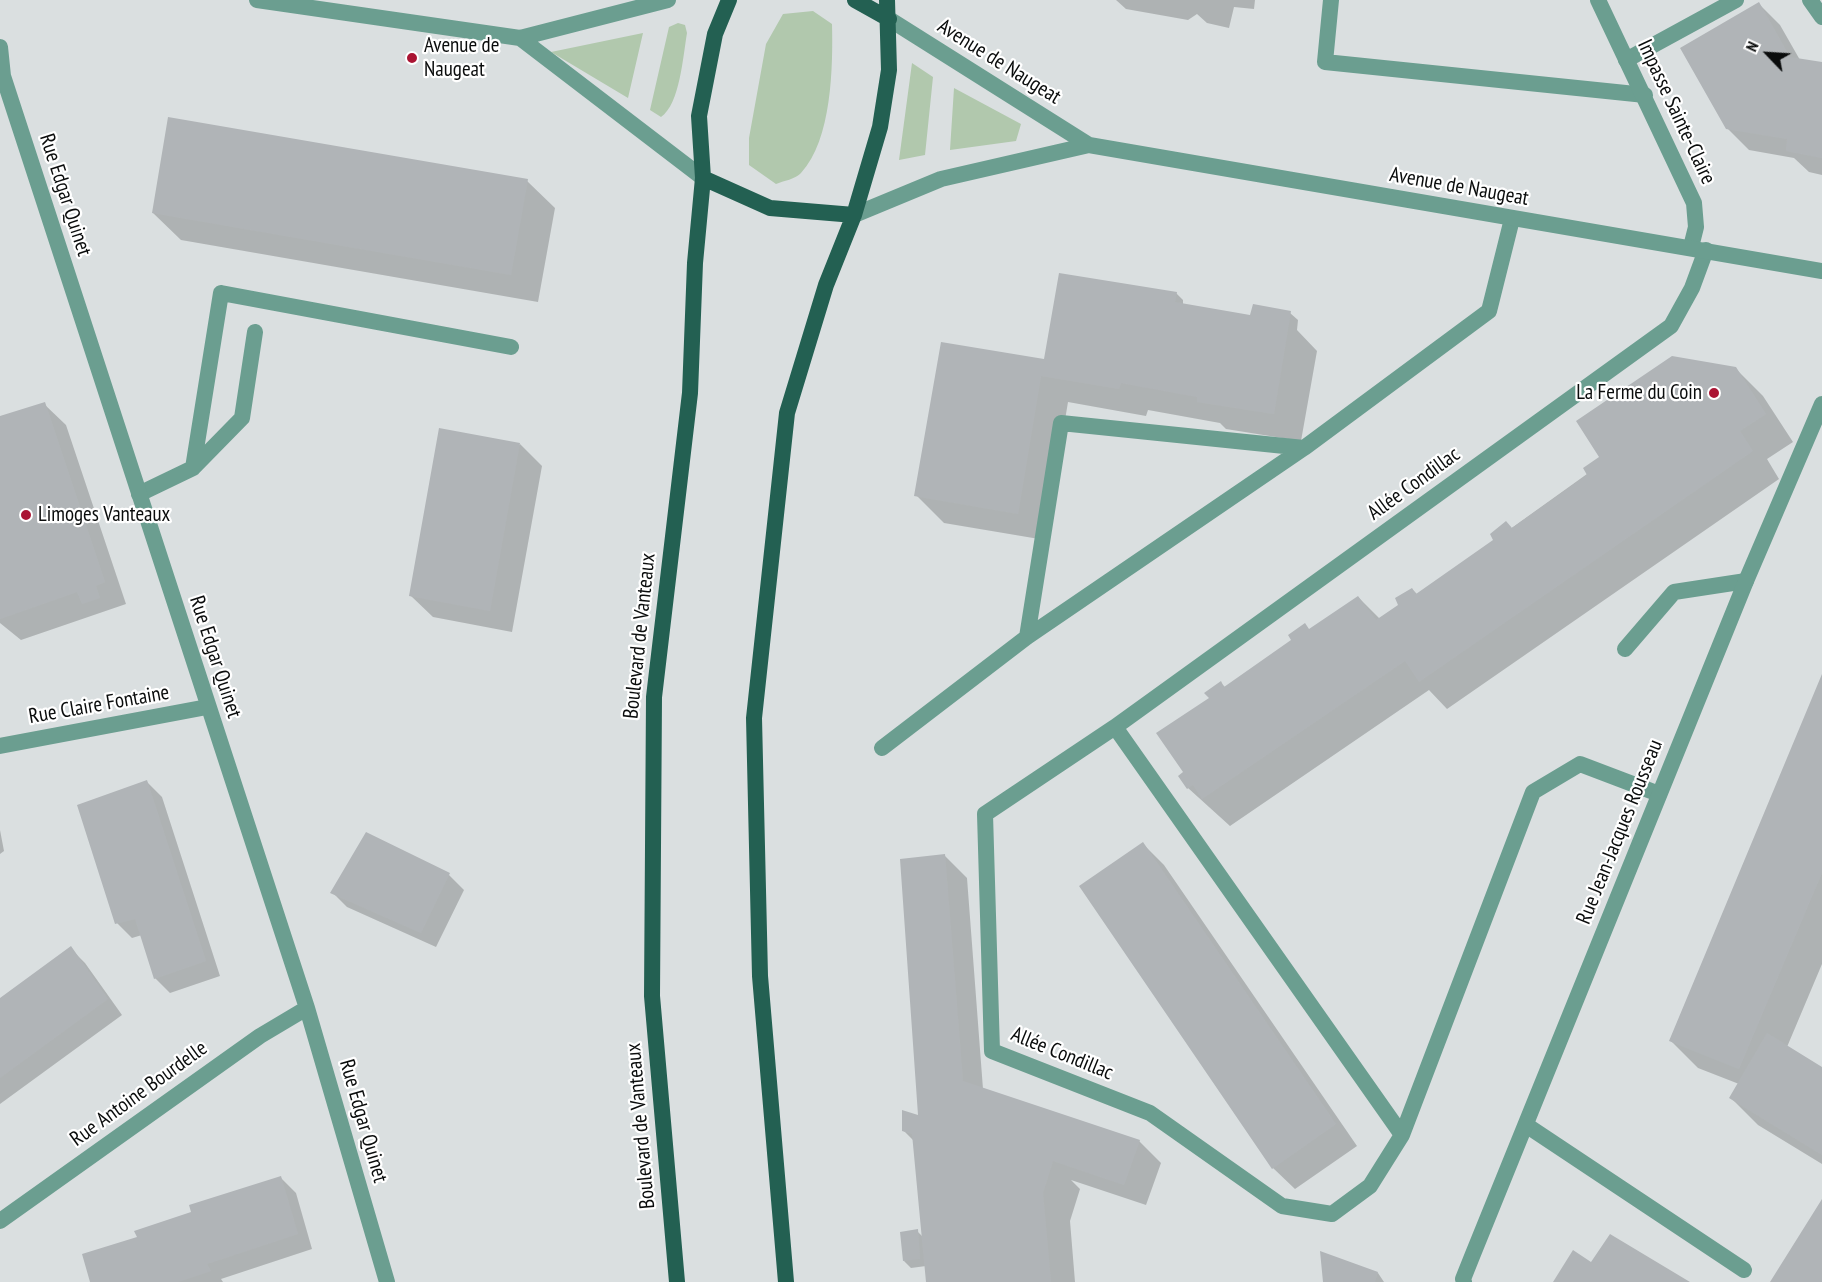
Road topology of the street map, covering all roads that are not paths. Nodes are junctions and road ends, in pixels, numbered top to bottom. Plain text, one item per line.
1 (257, 0) edge
2 (668, 0) edge
3 (729, 0) edge
4 (855, 0) edge
5 (887, 0) edge
6 (1331, 0) edge
7 (1598, 0) edge
8 (1736, 0) edge
9 (1810, 0) edge
10 (1822, 17) edge
11 (889, 19) junction
12 (520, 38) junction
13 (0, 47) edge
14 (1626, 60) junction
15 (1645, 95) junction
16 (1089, 145) junction
17 (703, 178) junction
18 (854, 215) junction
19 (1512, 219) junction
20 (1699, 249) junction
21 (1822, 271) edge
22 (255, 332) dead end
23 (512, 347) dead end
24 (1822, 404) edge
25 (1304, 448) junction
26 (193, 468) junction
27 (139, 494) junction
28 (1746, 581) junction
29 (1027, 637) junction
30 (1625, 649) dead end
31 (207, 707) junction
32 (1115, 727) junction
33 (0, 746) edge
34 (882, 748) dead end
35 (1659, 794) junction
36 (307, 1008) junction
37 (1526, 1125) junction
38 (1402, 1135) junction
39 (0, 1221) edge
40 (1744, 1270) dead end
41 (1464, 1280) edge
42 (387, 1282) edge
43 (677, 1282) edge
44 (786, 1282) edge

1 - 12 street, Avenue de Naugeat
2 - 12 street, Avenue de Naugeat
3 - 17 main road, Boulevard de Vanteaux
4 - 11 main road, Avenue de Naugeat
5 - 11 main road
6 - 15 street
7 - 14 street, Impasse Sainte-Claire
8 - 14 street
9 - 10 street
11 - 16 street, Avenue de Naugeat
11 - 18 main road
12 - 17 street, Avenue de Naugeat
13 - 27 street, Rue Edgar Quinet
14 - 15 street, Impasse Sainte-Claire
15 - 20 street, Impasse Sainte-Claire
16 - 18 street, Avenue de Naugeat
16 - 19 street, Avenue de Naugeat
17 - 18 main road, Avenue de Naugeat
17 - 43 main road, Boulevard de Vanteaux
18 - 44 main road
19 - 20 street, Avenue de Naugeat
19 - 25 street
20 - 21 street, Avenue de Naugeat
20 - 32 street, Allée Condillac
22 - 26 street
23 - 26 street
24 - 28 street, Rue Jean-Jacques Rousseau
25 - 29 street
25 - 29 street
26 - 27 street
27 - 31 street, Rue Edgar Quinet
28 - 30 street
28 - 35 street, Rue Jean-Jacques Rousseau
29 - 34 street
31 - 33 street, Rue Claire Fontaine
31 - 36 street, Rue Edgar Quinet
32 - 38 street
32 - 38 street, Allée Condillac
35 - 37 street, Rue Jean-Jacques Rousseau
35 - 38 street, Allée Condillac
36 - 39 street, Rue Antoine Bourdelle
36 - 42 street, Rue Edgar Quinet
37 - 40 street
37 - 41 street, Rue Jean-Jacques Rousseau

